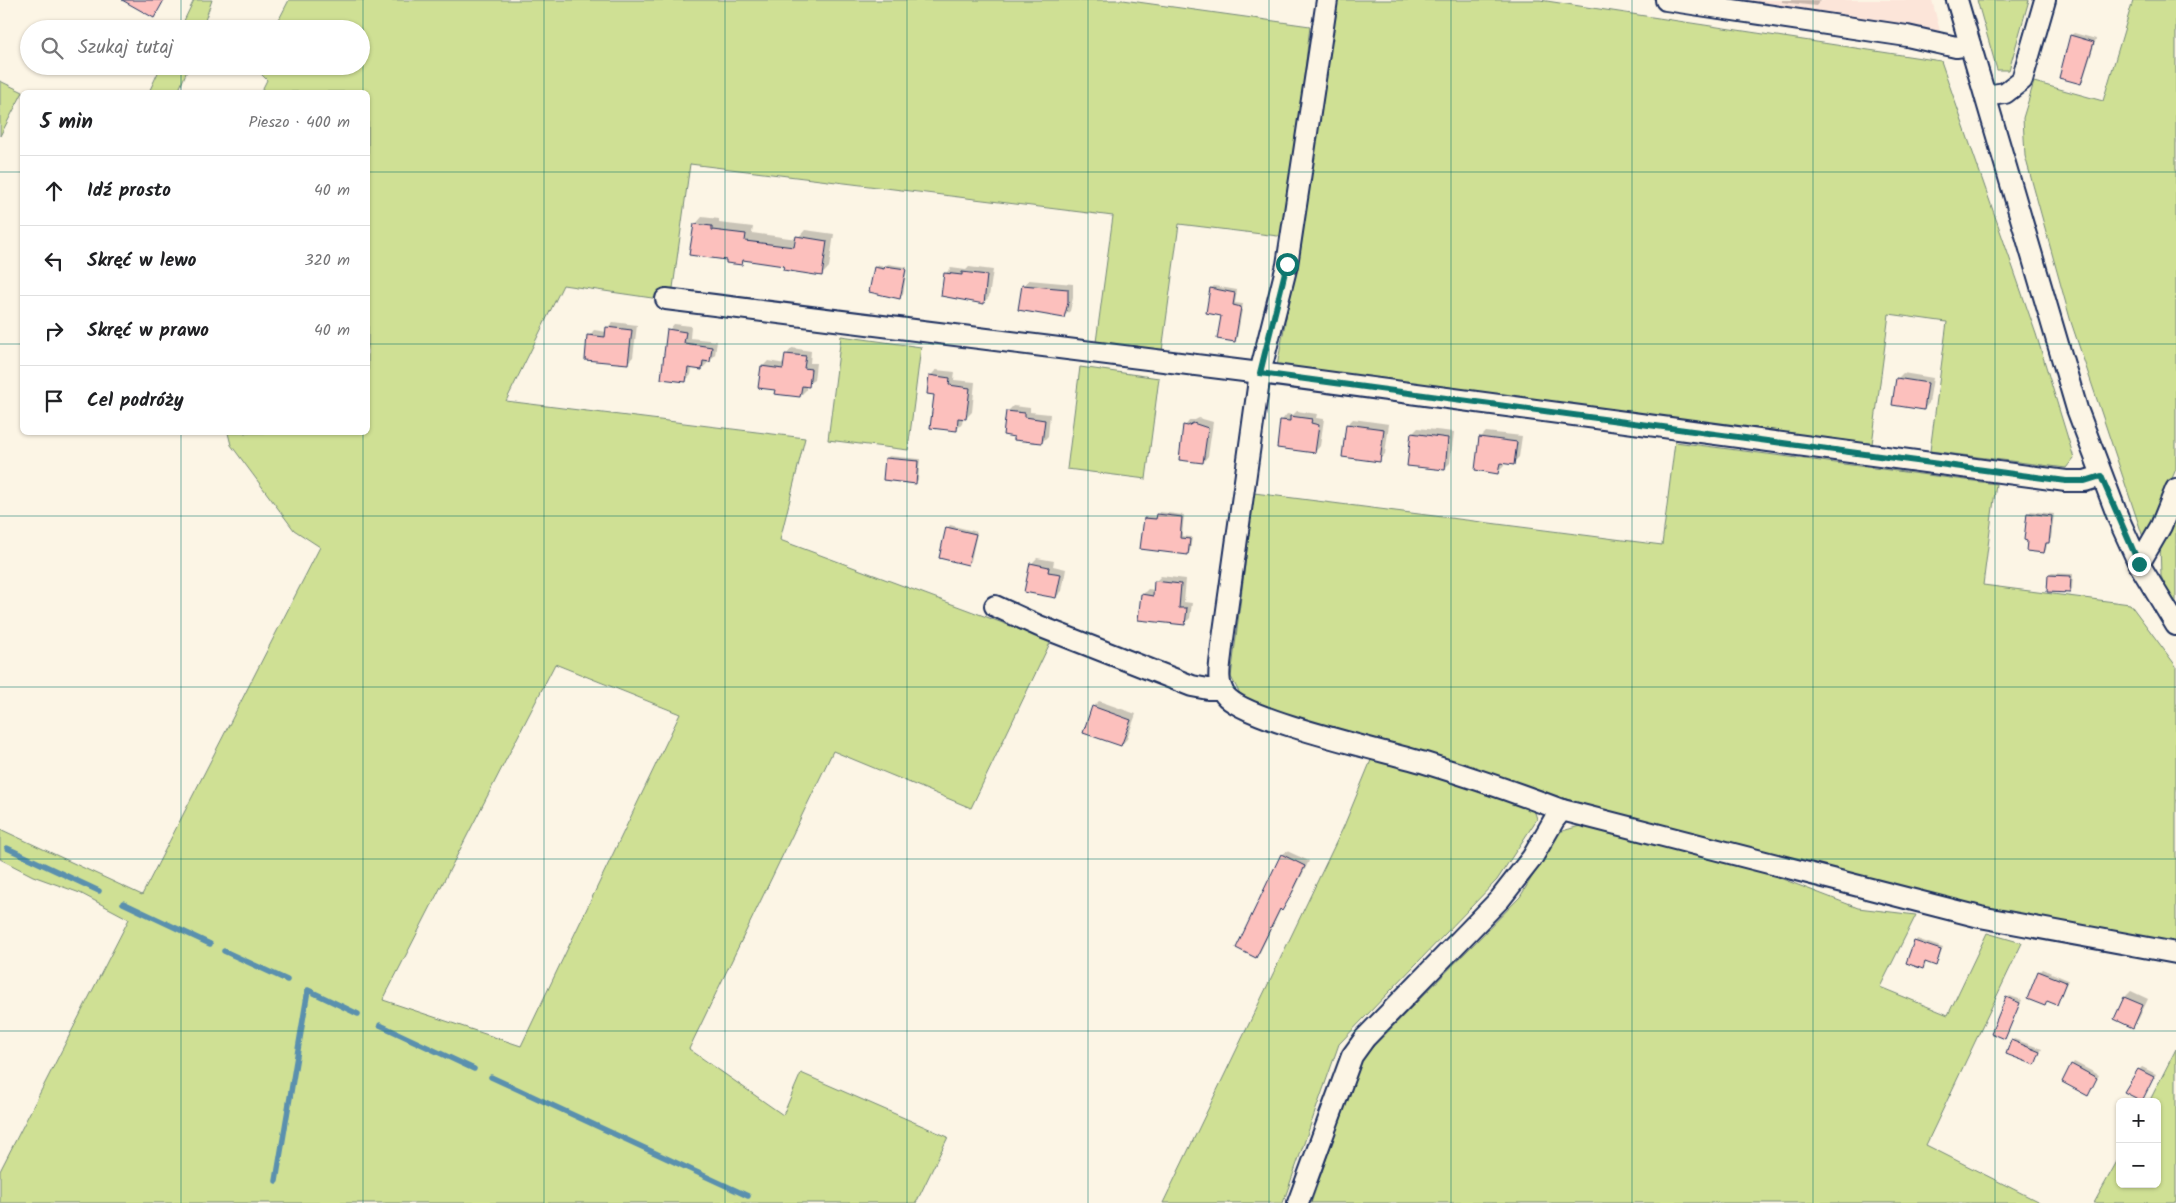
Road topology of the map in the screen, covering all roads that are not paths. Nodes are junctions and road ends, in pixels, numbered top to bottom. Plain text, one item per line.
1 (1327, 0) edge
2 (1666, 0) edge
3 (1957, 0) edge
4 (2045, 0) edge
5 (1970, 45) junction
6 (1986, 96) junction
7 (666, 299) dead end
8 (1260, 373) junction
9 (2101, 476) junction
10 (2176, 489) edge
11 (2139, 564) junction
12 (995, 606) dead end
13 (2176, 625) edge
14 (1222, 689) junction
15 (1562, 810) junction
16 (2176, 954) edge
17 (1298, 1203) edge

1 - 8 street
2 - 5 street
3 - 5 street
4 - 6 street
5 - 6 street
6 - 9 street
7 - 8 street
8 - 9 street
8 - 14 street
9 - 11 street
10 - 11 street
11 - 13 street
12 - 14 street
14 - 15 street
15 - 16 street
15 - 17 street

